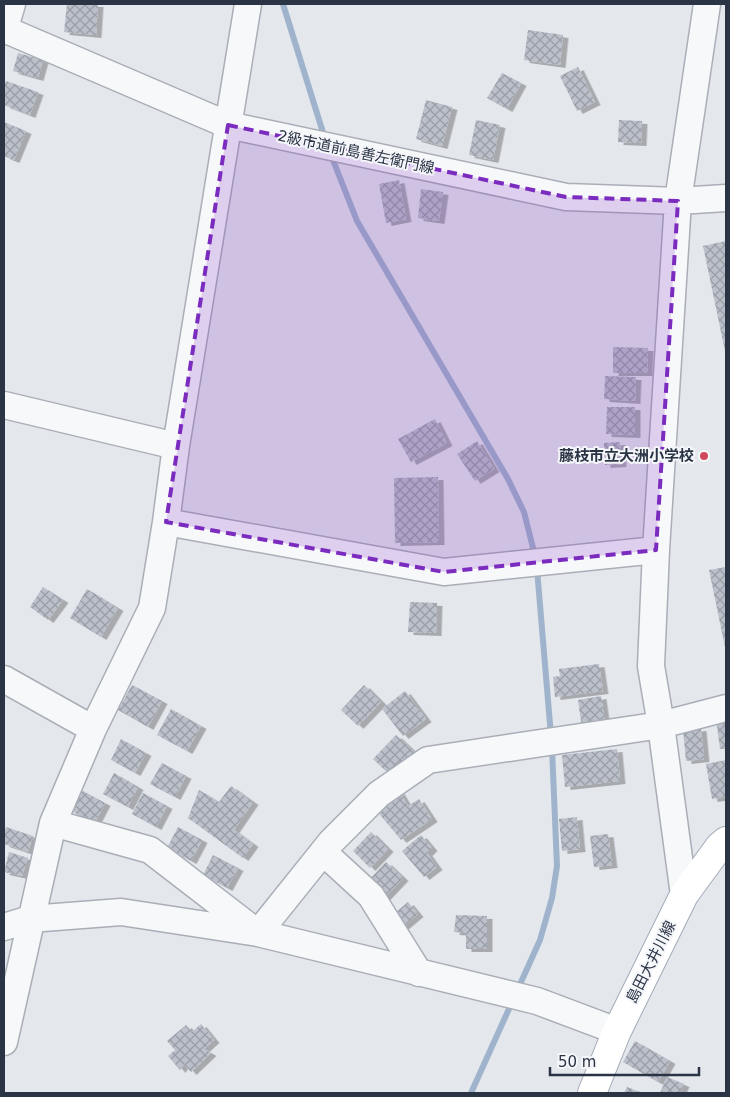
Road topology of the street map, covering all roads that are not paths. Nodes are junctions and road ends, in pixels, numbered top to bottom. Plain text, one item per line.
1 (12, 4) edge
2 (248, 4) edge
3 (707, 4) edge
4 (4, 30) edge
5 (228, 124) junction
6 (726, 198) edge
7 (678, 201) junction
8 (4, 405) edge
9 (176, 446) junction
10 (166, 522) junction
11 (656, 550) junction
12 (4, 679) edge
13 (726, 708) edge
14 (661, 725) junction
15 (93, 728) junction
16 (53, 823) junction
17 (726, 841) edge
18 (323, 852) junction
19 (684, 895) junction
20 (30, 919) junction
21 (4, 927) edge
22 (258, 933) junction
23 (419, 973) junction
24 (617, 1031) junction
25 (4, 1042) edge
26 (592, 1093) edge

1 - 4 street
2 - 5 street
3 - 7 street
4 - 5 street, 2級市道前島善左衛門線
5 - 7 street, 2級市道前島善左衛門線
5 - 9 street
6 - 7 street, 2級市道前島善左衛門線
7 - 11 street
8 - 9 street
9 - 10 street
10 - 11 street
10 - 15 street
11 - 14 street
12 - 15 street
13 - 14 street
14 - 18 street
14 - 19 street
15 - 16 street
16 - 20 street
16 - 22 street
17 - 19 main road, 島田大井川線
18 - 22 street
18 - 23 street
19 - 24 main road, 島田大井川線
20 - 21 street
20 - 22 street
20 - 25 street
22 - 23 street
23 - 24 street
24 - 26 main road, 島田大井川線

